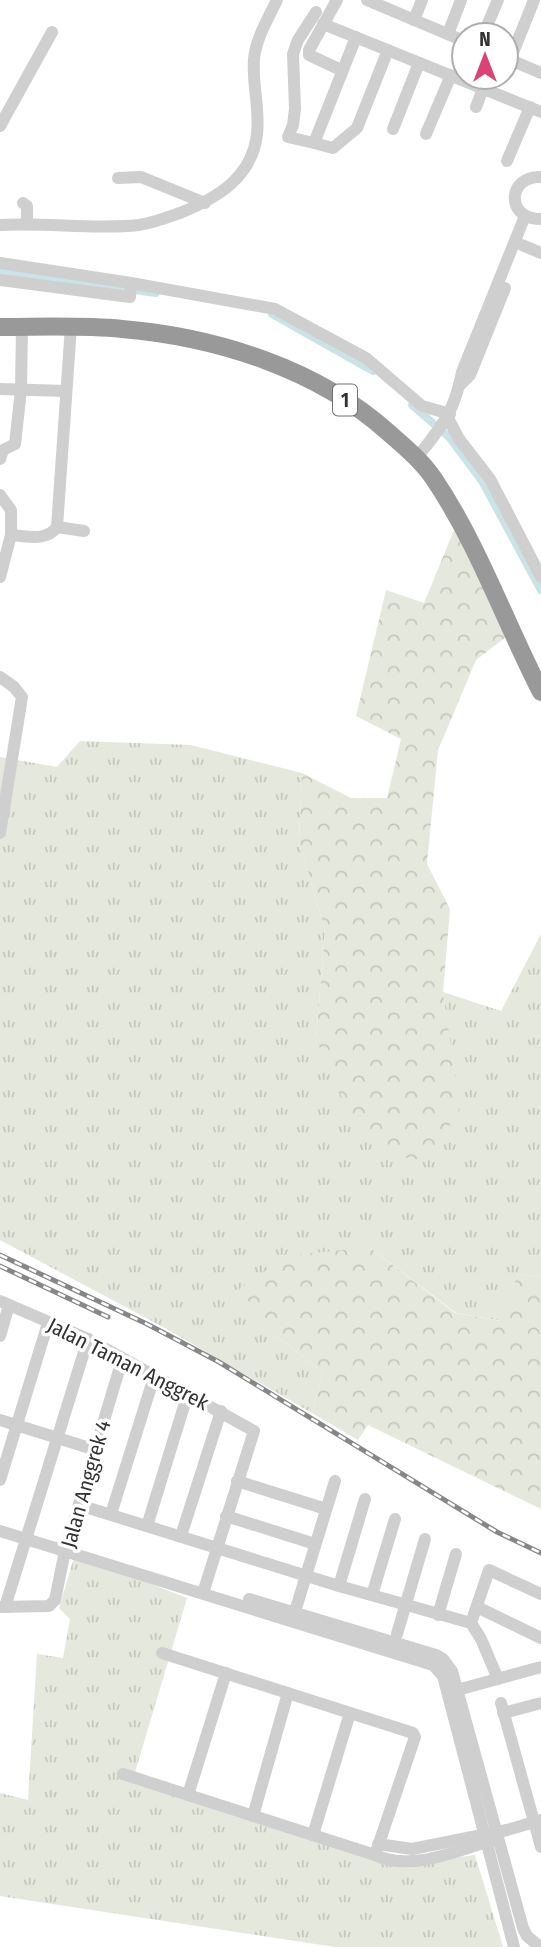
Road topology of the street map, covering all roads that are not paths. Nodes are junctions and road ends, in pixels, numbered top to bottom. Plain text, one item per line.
1 (277, 0) edge
2 (337, 0) edge
3 (367, 0) edge
4 (422, 0) edge
5 (461, 0) edge
6 (498, 0) edge
7 (534, 0) edge
8 (385, 4) edge
9 (316, 12) dead end
10 (414, 20) junction
11 (489, 21) edge
12 (323, 24) junction
13 (52, 32) dead end
14 (520, 32) edge
15 (448, 34) joint
16 (355, 37) junction
17 (388, 50) junction
18 (419, 63) junction
19 (520, 64) edge
20 (341, 70) junction
21 (450, 72) edge
22 (541, 73) edge
23 (450, 89) edge
24 (482, 91) edge
25 (488, 91) edge
26 (476, 107) dead end
27 (536, 110) edge
28 (0, 127) edge
29 (393, 129) dead end
30 (426, 134) dead end
31 (314, 143) junction
32 (507, 161) dead end
33 (541, 176) edge
34 (118, 178) dead end
35 (23, 203) dead end
36 (205, 203) junction
37 (533, 218) edge
38 (27, 224) junction
39 (0, 225) edge
40 (522, 245) junction
41 (541, 253) edge
42 (0, 263) edge
43 (0, 280) edge
44 (131, 288) junction
45 (0, 316) edge
46 (71, 326) junction
47 (0, 327) edge
48 (22, 327) junction
49 (460, 385) junction
50 (0, 389) edge
51 (20, 390) junction
52 (66, 391) junction
53 (447, 419) junction
54 (429, 443) junction
55 (0, 459) edge
56 (0, 495) edge
57 (57, 527) junction
58 (8, 530) edge
59 (85, 531) dead end
60 (0, 577) edge
61 (541, 577) edge
62 (541, 669) edge
63 (0, 677) edge
64 (541, 692) edge
65 (0, 833) edge
66 (5, 1303) edge
67 (48, 1323) junction
68 (0, 1336) edge
69 (88, 1339) junction
70 (122, 1360) junction
71 (154, 1377) junction
72 (188, 1393) junction
73 (221, 1411) junction
74 (0, 1420) edge
75 (17, 1425) junction
76 (57, 1438) junction
77 (96, 1450) junction
78 (0, 1480) edge
79 (237, 1481) junction
80 (335, 1481) dead end
81 (365, 1499) dead end
82 (79, 1505) junction
83 (326, 1509) junction
84 (111, 1514) junction
85 (226, 1516) junction
86 (396, 1519) dead end
87 (147, 1525) junction
88 (0, 1531) edge
89 (181, 1536) junction
90 (26, 1538) junction
91 (425, 1539) dead end
92 (315, 1544) junction
93 (67, 1547) junction
94 (217, 1547) junction
95 (456, 1554) dead end
96 (306, 1574) junction
97 (340, 1586) junction
98 (204, 1589) junction
99 (541, 1594) edge
100 (372, 1595) junction
101 (406, 1605) junction
102 (2, 1606) edge
103 (477, 1607) junction
104 (438, 1615) junction
105 (293, 1617) junction
106 (471, 1623) junction
107 (397, 1634) dead end
108 (541, 1638) edge
109 (162, 1653) dead end
110 (541, 1667) edge
111 (226, 1673) junction
112 (498, 1679) junction
113 (452, 1691) junction
114 (288, 1693) junction
115 (541, 1704) edge
116 (350, 1713) junction
117 (124, 1774) dead end
118 (188, 1795) junction
119 (253, 1816) junction
120 (537, 1821) edge
121 (313, 1835) junction
122 (494, 1835) junction
123 (541, 1847) edge
124 (377, 1849) junction
125 (514, 1947) edge
126 (540, 1947) edge

1 - 36 street
2 - 12 street
3 - 8 street
4 - 10 street
5 - 15 street
6 - 11 street
7 - 14 street
8 - 10 street
9 - 31 street
10 - 15 street
12 - 16 street
12 - 20 street
13 - 28 street
16 - 17 street
16 - 20 street
17 - 18 street
17 - 31 street
18 - 21 street
18 - 29 street
19 - 22 street
20 - 31 street
23 - 30 street
24 - 26 street
25 - 27 street
27 - 32 street
33 - 37 street
34 - 36 street
35 - 38 street
36 - 38 street
37 - 40 street
37 - 49 street
38 - 39 street
40 - 41 street
40 - 49 street
42 - 44 street
43 - 44 street
44 - 53 street
45 - 54 highway, 1
46 - 48 highway, 1
46 - 52 street
46 - 64 highway, 1
47 - 48 highway, 1
48 - 51 street
49 - 53 street
50 - 51 street
51 - 52 street
51 - 55 street
52 - 57 street
53 - 54 street
53 - 61 street
54 - 62 highway, 1
56 - 58 street
57 - 58 street
57 - 59 street
58 - 60 street
63 - 65 street
66 - 67 street, Jalan Taman Anggrek
66 - 68 street
67 - 69 street, Jalan Taman Anggrek
67 - 75 street
69 - 70 street, Jalan Taman Anggrek
69 - 76 street
70 - 71 street, Jalan Taman Anggrek
70 - 77 street, Jalan Anggrek 4
71 - 72 street, Jalan Taman Anggrek
71 - 84 street
72 - 73 street, Jalan Taman Anggrek
72 - 87 street
73 - 79 street, Jalan Taman Anggrek
73 - 89 street
74 - 75 street
75 - 76 street
75 - 78 street
76 - 77 street
76 - 90 street
77 - 82 street, Jalan Anggrek 4
79 - 83 street
79 - 85 street
80 - 83 street
81 - 97 street
82 - 84 street
82 - 93 street, Jalan Anggrek 4
83 - 92 street
84 - 87 street
85 - 92 street
85 - 94 street
86 - 100 street
87 - 89 street
88 - 90 street
89 - 94 street
90 - 93 street
90 - 102 street
91 - 101 street
92 - 96 street
93 - 98 street
93 - 102 street, Jalan Anggrek 4
94 - 96 street
94 - 98 street
95 - 104 street
96 - 97 street
96 - 105 street
97 - 100 street
98 - 105 street
99 - 103 street
100 - 101 street
101 - 104 street
101 - 107 street
103 - 106 street
103 - 108 street
104 - 106 street
105 - 113 street
106 - 112 street
109 - 111 street
110 - 112 street
111 - 114 street
111 - 118 street
112 - 113 street
113 - 122 street
114 - 116 street
114 - 119 street
115 - 120 street
116 - 121 street
116 - 124 street
117 - 118 street
118 - 119 street
119 - 121 street
120 - 122 street
120 - 123 street
121 - 124 street
122 - 124 street
122 - 125 street
122 - 126 street

